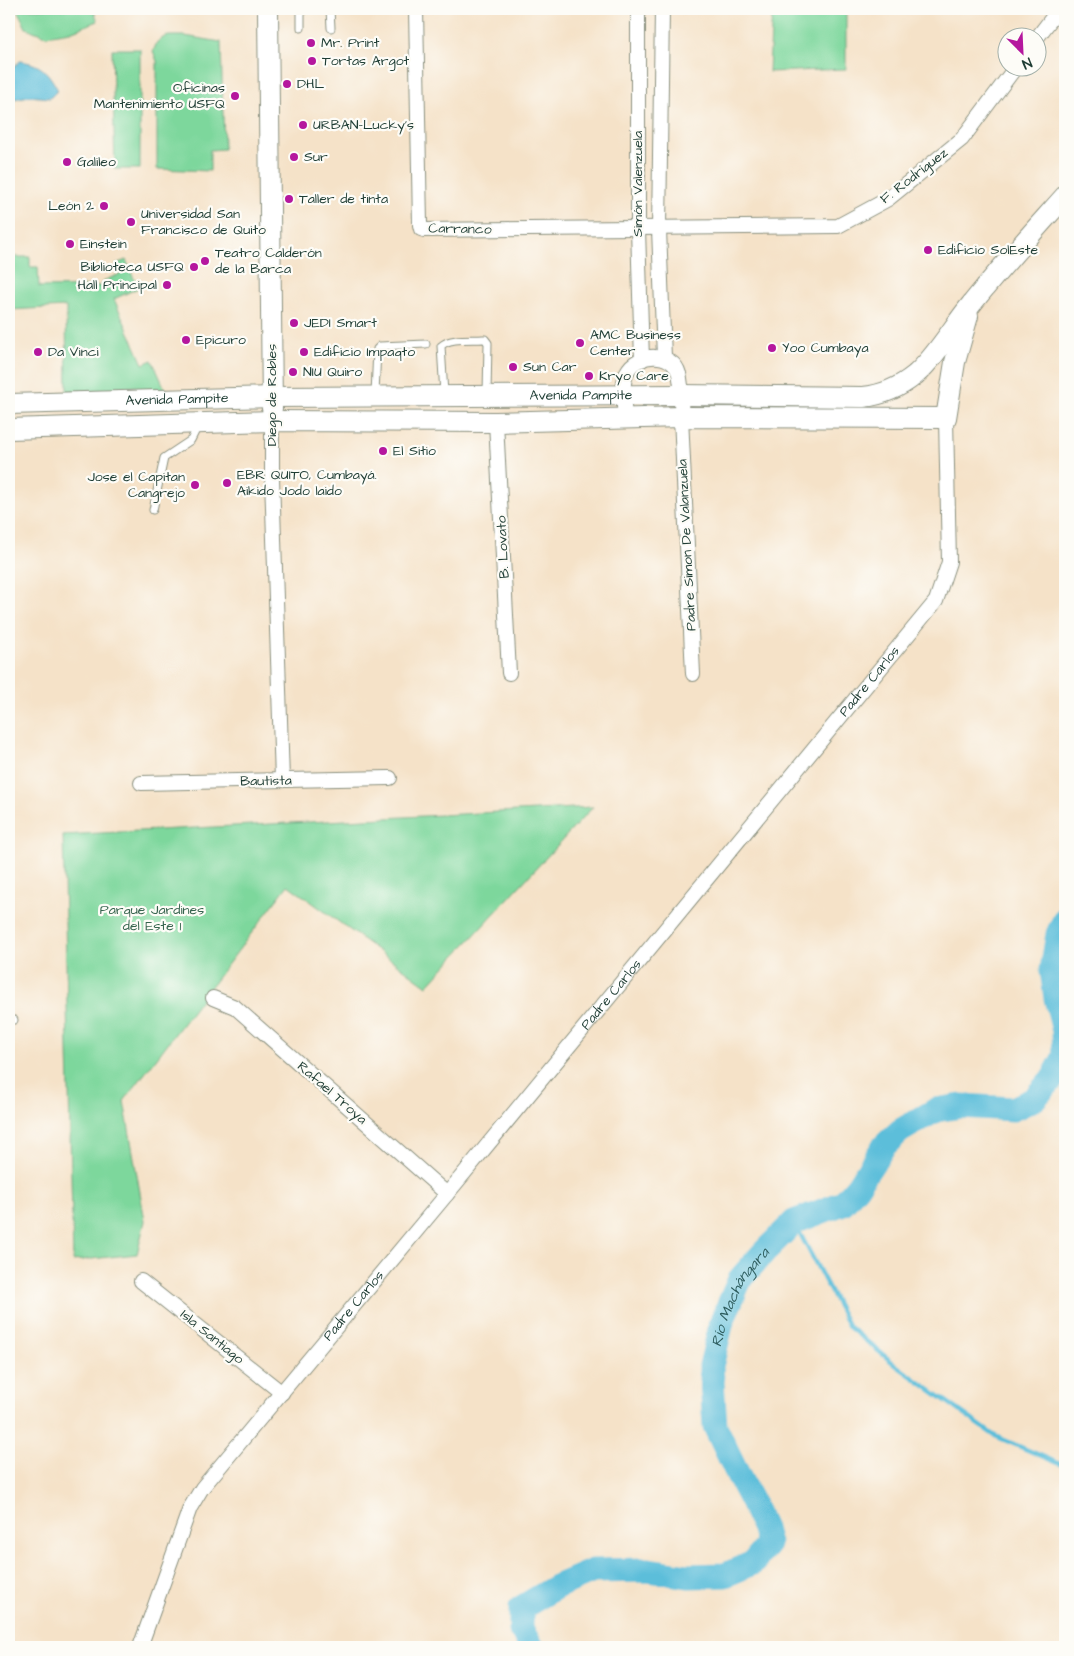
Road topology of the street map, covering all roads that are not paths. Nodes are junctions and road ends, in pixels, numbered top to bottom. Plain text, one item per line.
1 (268, 9) edge
2 (301, 9) edge
3 (330, 9) edge
4 (416, 9) edge
5 (662, 9) edge
6 (1059, 9) edge
7 (638, 12) edge
8 (662, 25) junction
9 (302, 28) dead end
10 (331, 28) dead end
11 (1044, 28) edge
12 (1007, 78) edge
13 (638, 131) junction
14 (660, 141) junction
15 (1065, 196) edge
16 (638, 229) junction
17 (659, 229) junction
18 (971, 304) junction
19 (426, 344) dead end
20 (664, 357) junction
21 (642, 360) junction
22 (922, 368) junction
23 (952, 381) junction
24 (901, 385) junction
25 (444, 396) junction
26 (491, 396) junction
27 (623, 396) junction
28 (681, 396) junction
29 (272, 397) junction
30 (375, 397) junction
31 (9, 404) edge
32 (680, 417) junction
33 (915, 417) junction
34 (625, 418) junction
35 (946, 418) junction
36 (272, 420) junction
37 (496, 422) junction
38 (199, 423) junction
39 (9, 430) edge
40 (153, 510) dead end
41 (509, 673) dead end
42 (693, 674) dead end
43 (390, 778) dead end
44 (282, 780) junction
45 (141, 783) dead end
46 (213, 998) dead end
47 (447, 1194) junction
48 (141, 1281) dead end
49 (282, 1393) junction
50 (140, 1647) edge

1 - 29 street, Diego de Robles
2 - 9 lane
3 - 10 lane
4 - 16 street, Carranco
5 - 8 street, Simón Valenzuela
6 - 11 street
7 - 8 street
7 - 13 street, Simón Valenzuela
8 - 14 street, Simón Valenzuela
12 - 17 street, F. Rodríguez
13 - 14 street
13 - 16 street, Simón Valenzuela
14 - 17 street, Simón Valenzuela
15 - 18 street, Avenida Pampite
16 - 17 street, Carranco
16 - 21 street, Simón Valenzuela
17 - 20 street, Simón Valenzuela
18 - 22 street, Avenida Pampite
18 - 23 street, Padre Carlos
19 - 30 lane
20 - 21 street
20 - 28 street
21 - 27 street
22 - 23 street
22 - 24 street, Avenida Pampite
23 - 35 street, Padre Carlos
24 - 28 street, Avenida Pampite
24 - 33 street
25 - 26 street, Avenida Pampite
25 - 26 lane
25 - 30 street, Avenida Pampite
26 - 27 street, Avenida Pampite
26 - 37 street
27 - 28 street, Avenida Pampite
27 - 34 street
28 - 32 street
29 - 30 street, Avenida Pampite
29 - 31 street, Avenida Pampite
29 - 36 street, Diego de Robles
32 - 33 street, Avenida Pampite
32 - 34 street, Avenida Pampite
32 - 42 street, Padre Simon De Valanzuela
33 - 35 street, Avenida Pampite
34 - 37 street, Avenida Pampite
35 - 47 street, Padre Carlos
36 - 37 street, Avenida Pampite
36 - 38 street, Avenida Pampite
36 - 44 street, Diego de Robles
37 - 41 street, B. Lovato
38 - 39 street, Avenida Pampite
38 - 40 lane
43 - 44 street, Bautista
44 - 45 street, Bautista
46 - 47 street, Rafael Troya
47 - 49 street, Padre Carlos
48 - 49 street, Isla Santiago
49 - 50 street, Padre Carlos

